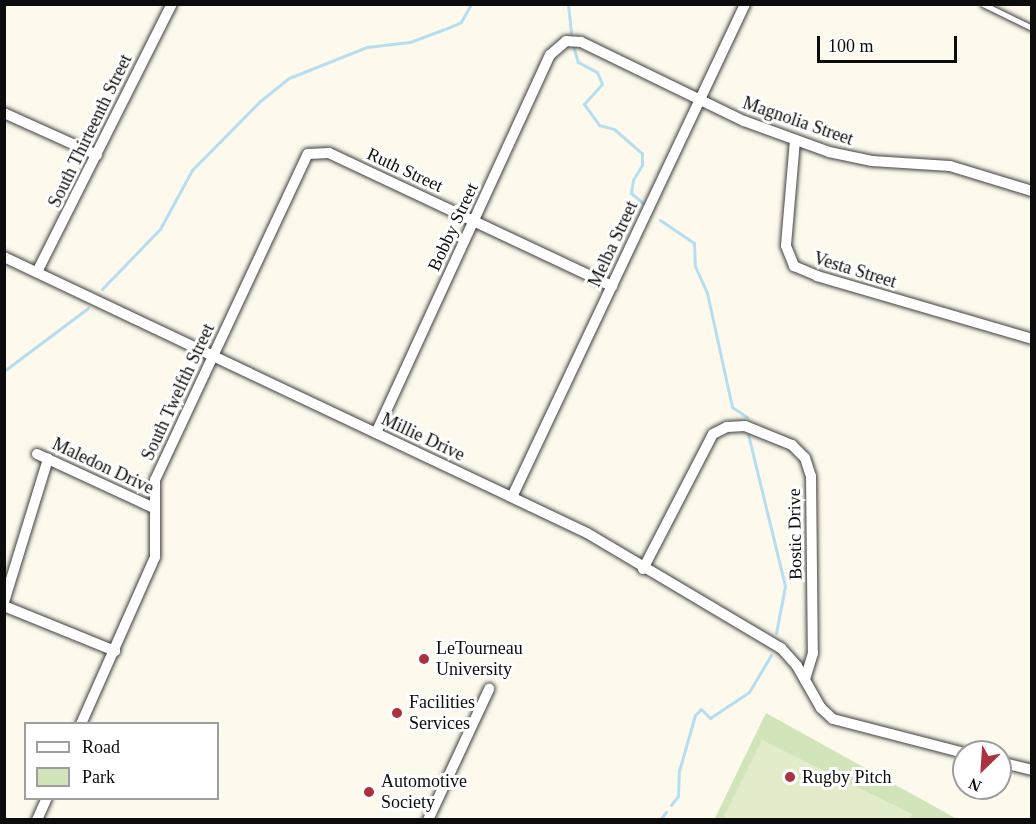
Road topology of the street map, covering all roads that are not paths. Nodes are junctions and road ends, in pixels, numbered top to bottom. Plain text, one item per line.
1 (172, 4) edge
2 (745, 4) edge
3 (983, 4) edge
4 (1032, 28) edge
5 (566, 41) joint
6 (698, 100) junction
7 (4, 113) edge
8 (795, 140) junction
9 (313, 151) joint
10 (97, 156) junction
11 (1032, 191) edge
12 (474, 220) junction
13 (4, 257) edge
14 (37, 272) junction
15 (612, 286) junction
16 (1032, 339) edge
17 (213, 356) junction
18 (376, 433) junction
19 (512, 497) junction
20 (154, 508) junction
21 (643, 569) junction
22 (4, 604) edge
23 (114, 651) junction
24 (805, 680) junction
25 (489, 689) dead end
26 (81, 722) edge
27 (952, 750) edge
28 (1012, 765) edge
29 (1032, 770) edge
30 (46, 800) edge
31 (37, 819) edge
32 (428, 819) edge

1 - 10 street, South Thirteenth Street
2 - 6 street, Melba Street
3 - 4 lane
5 - 6 street, Magnolia Street
5 - 12 street, Bobby Street
6 - 8 street, Magnolia Street
6 - 15 street, Melba Street
7 - 10 street
8 - 11 street, Magnolia Street
8 - 16 street, Vesta Street
9 - 12 street, Ruth Street
9 - 17 street, South Twelfth Street
10 - 14 street, South Thirteenth Street
12 - 15 street, Ruth Street
12 - 18 street, Bobby Street
13 - 14 street, Millie Drive
14 - 17 street, Millie Drive
15 - 19 street, Melba Street
17 - 18 street, Millie Drive
17 - 20 street, South Twelfth Street
18 - 19 street, Millie Drive
19 - 21 street, Millie Drive
20 - 22 street, Maledon Drive
20 - 23 street, South Twelfth Street
21 - 24 street, Millie Drive
21 - 24 street, Bostic Drive
22 - 23 street
23 - 26 street, South Twelfth Street
24 - 27 street
25 - 32 street
28 - 29 street
30 - 31 street

